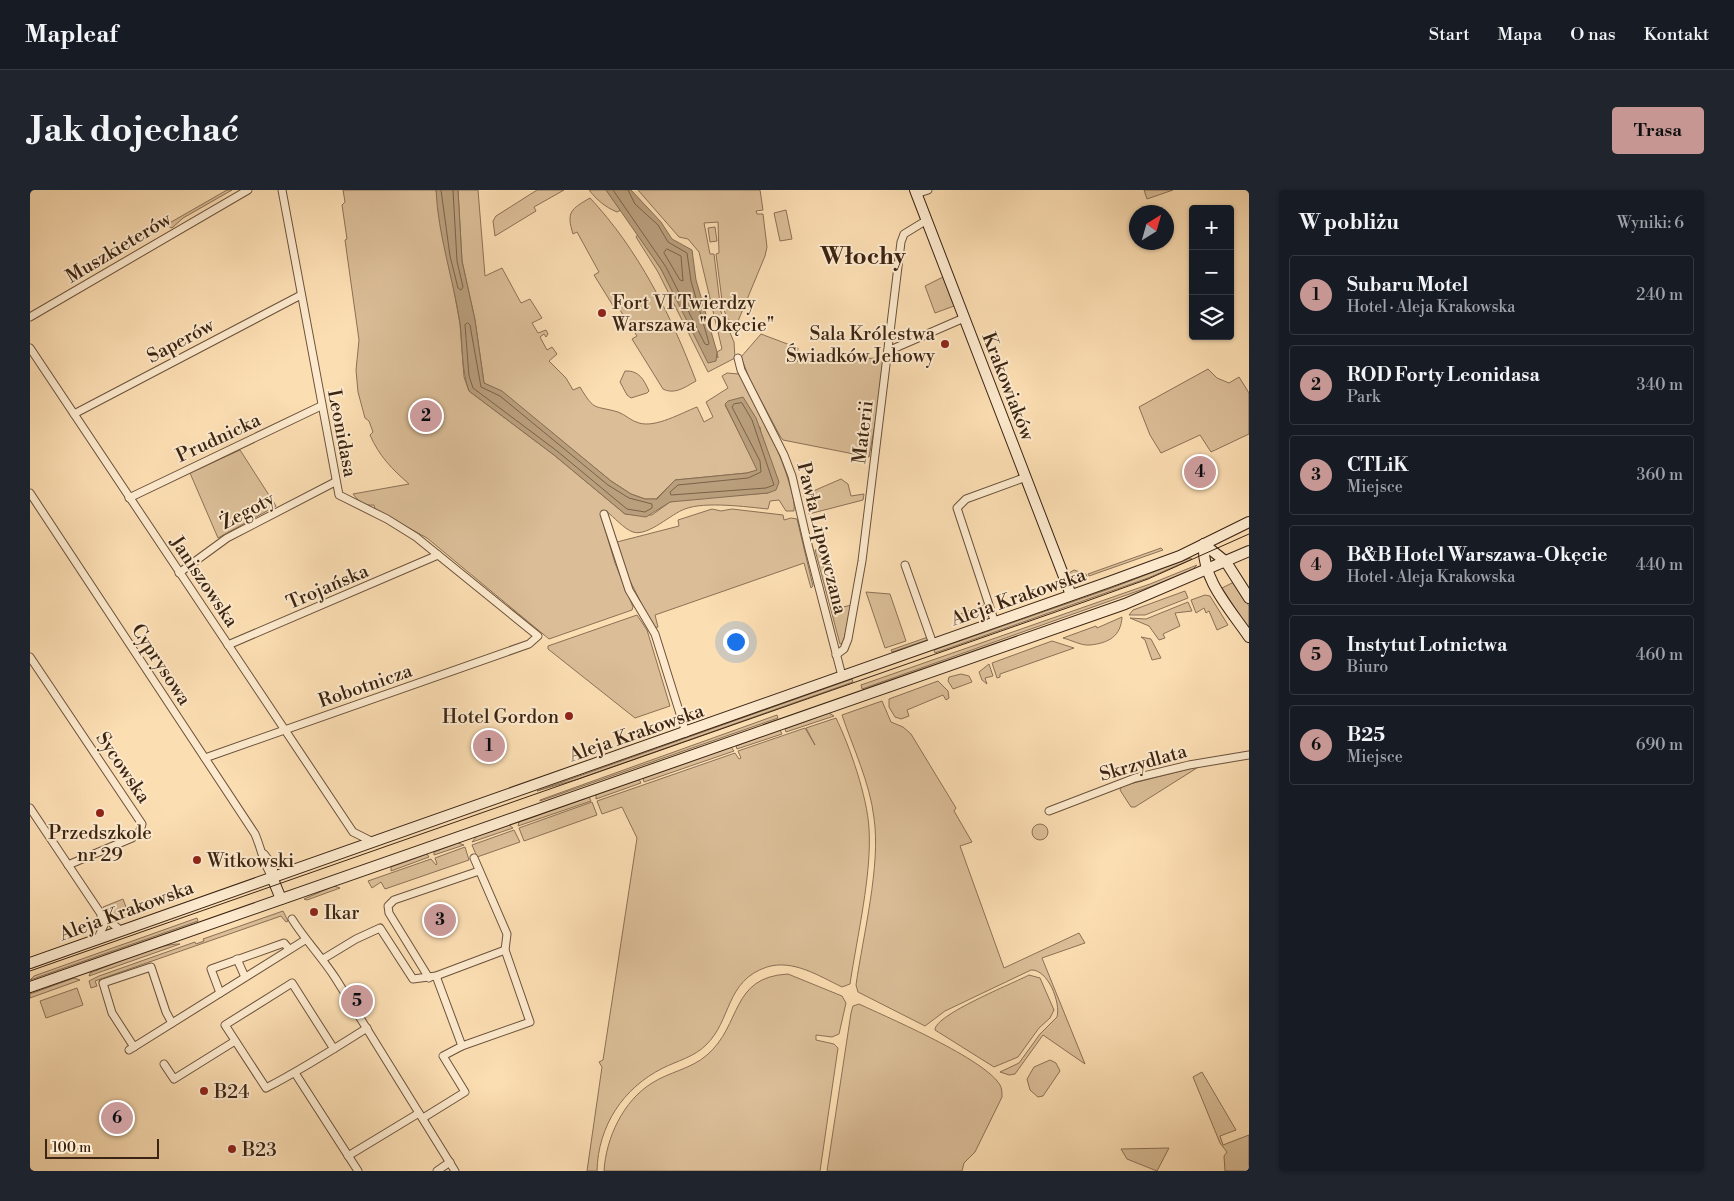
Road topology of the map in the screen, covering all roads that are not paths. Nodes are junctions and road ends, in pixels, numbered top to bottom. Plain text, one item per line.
1 (248, 190) edge
2 (282, 190) edge
3 (928, 190) edge
4 (915, 192) edge
5 (927, 220) junction
6 (301, 295) junction
7 (30, 317) edge
8 (964, 318) junction
9 (30, 348) edge
10 (888, 351) junction
11 (738, 358) dead end
12 (321, 406) junction
13 (74, 414) junction
14 (1026, 477) junction
15 (335, 482) junction
16 (30, 493) edge
17 (130, 498) junction
18 (604, 514) dead end
19 (1249, 522) edge
20 (1204, 544) junction
21 (1249, 551) edge
22 (438, 554) junction
23 (1226, 562) junction
24 (904, 565) dead end
25 (1207, 570) junction
26 (179, 573) junction
27 (1071, 595) junction
28 (1249, 598) edge
29 (995, 623) junction
30 (1249, 637) edge
31 (535, 640) joint
32 (934, 644) junction
33 (228, 645) junction
34 (836, 655) junction
35 (30, 657) edge
36 (842, 676) junction
37 (284, 729) junction
38 (686, 732) junction
39 (1249, 755) edge
40 (205, 758) junction
41 (30, 808) edge
42 (1049, 811) dead end
43 (33, 816) edge
44 (353, 832) junction
45 (374, 842) junction
46 (349, 851) junction
47 (474, 858) dead end
48 (68, 865) junction
49 (479, 871) junction
50 (272, 877) junction
51 (281, 899) junction
52 (101, 914) junction
53 (292, 919) dead end
54 (120, 930) junction
55 (98, 938) junction
56 (305, 940) junction
57 (289, 950) junction
58 (505, 950) junction
59 (238, 959) junction
60 (323, 959) junction
61 (30, 963) edge
62 (436, 976) junction
63 (245, 977) junction
64 (429, 978) junction
65 (30, 987) edge
66 (220, 993) junction
67 (172, 1023) junction
68 (367, 1028) junction
69 (235, 1042) junction
70 (462, 1046) junction
71 (334, 1049) junction
72 (164, 1064) dead end
73 (295, 1073) junction
74 (421, 1116) junction
75 (348, 1156) junction
76 (450, 1162) junction
77 (358, 1171) edge
78 (437, 1171) edge
79 (455, 1171) edge

1 - 7 street, Muszkieterów
2 - 6 street, Leonidasa
3 - 4 street
4 - 5 main road, Krakowiaków
5 - 8 main road, Krakowiaków
5 - 10 street, Materii
6 - 12 street, Leonidasa
6 - 13 street, Saperów
8 - 10 street
8 - 14 main road, Krakowiaków
9 - 13 street, Janiszowska
10 - 34 street, Materii
11 - 34 street, Pawła Lipowczana
12 - 15 street, Leonidasa
12 - 17 street, Prudnicka
13 - 17 street, Janiszowska
14 - 27 main road, Krakowiaków
14 - 29 street
15 - 22 street, Leonidasa
15 - 26 street, Żegoty
16 - 40 street, Cyprysowa
17 - 26 street, Janiszowska
18 - 38 street
19 - 20 main road, Aleja Krakowska
20 - 23 main road
20 - 25 main road
20 - 27 main road, Aleja Krakowska
21 - 23 main road, Aleja Krakowska
22 - 31 street, Leonidasa
22 - 33 street, Trojańska
23 - 25 main road, Aleja Krakowska
23 - 28 main road
24 - 32 street
25 - 30 main road
25 - 51 main road, Aleja Krakowska
26 - 33 street, Janiszowska
27 - 29 main road, Aleja Krakowska
29 - 32 main road, Aleja Krakowska
31 - 37 street, Robotnicza
32 - 36 main road, Aleja Krakowska
33 - 37 street, Janiszowska
34 - 36 street, Pawła Lipowczana
35 - 48 street, Sycowska
36 - 38 main road, Aleja Krakowska
37 - 40 street, Robotnicza
37 - 44 street, Janiszowska
38 - 45 main road, Aleja Krakowska
39 - 42 street, Skrzydlata
40 - 50 street, Cyprysowa
41 - 43 street
43 - 48 street
44 - 45 street
44 - 46 street
45 - 46 main road, Aleja Krakowska
46 - 50 main road, Aleja Krakowska
47 - 49 street
48 - 52 street
49 - 58 street
49 - 64 street
50 - 51 main road
50 - 54 main road, Aleja Krakowska
51 - 65 main road, Aleja Krakowska
52 - 54 street
52 - 55 street
53 - 56 street
54 - 55 main road, Aleja Krakowska
55 - 61 main road, Aleja Krakowska
56 - 57 street
56 - 60 street
57 - 59 street
57 - 63 street
58 - 62 street
58 - 70 street
59 - 63 street
59 - 66 street
60 - 64 street
60 - 68 street
62 - 64 street
62 - 70 street
63 - 66 street
66 - 67 street
67 - 67 street
68 - 71 street
68 - 74 street
69 - 71 street
69 - 72 street
69 - 73 street
70 - 74 street
71 - 73 street
73 - 75 street
74 - 75 street
74 - 76 street
75 - 77 street
76 - 78 street
76 - 79 street

